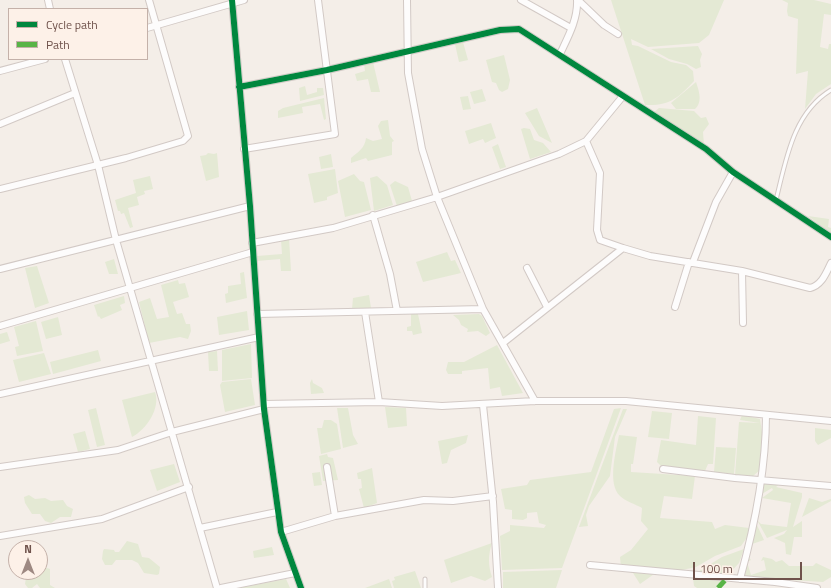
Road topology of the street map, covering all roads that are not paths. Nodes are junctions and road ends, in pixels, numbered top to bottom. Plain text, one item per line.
1 (149, 0) edge
2 (244, 0) edge
3 (318, 0) edge
4 (407, 0) edge
5 (521, 0) edge
6 (577, 0) edge
7 (232, 1) edge
8 (156, 25) junction
9 (148, 28) edge
10 (572, 28) junction
11 (618, 34) dead end
12 (409, 51) junction
13 (560, 54) junction
14 (41, 60) edge
15 (65, 60) edge
16 (327, 70) junction
17 (0, 71) edge
18 (239, 86) junction
19 (831, 90) edge
20 (75, 93) junction
21 (623, 96) junction
22 (0, 124) edge
23 (586, 141) junction
24 (244, 149) junction
25 (98, 165) junction
26 (733, 172) junction
27 (0, 189) edge
28 (437, 197) junction
29 (776, 200) junction
30 (250, 206) junction
31 (374, 215) junction
32 (831, 237) edge
33 (116, 240) junction
34 (252, 243) junction
35 (623, 248) junction
36 (253, 252) junction
37 (691, 262) junction
38 (831, 263) edge
39 (527, 268) dead end
40 (0, 270) edge
41 (742, 271) junction
42 (131, 289) junction
43 (547, 307) junction
44 (675, 307) dead end
45 (483, 309) junction
46 (397, 311) junction
47 (366, 312) junction
48 (257, 314) junction
49 (743, 323) dead end
50 (0, 326) edge
51 (258, 337) junction
52 (502, 343) junction
53 (150, 360) junction
54 (0, 394) edge
55 (535, 400) junction
56 (379, 402) junction
57 (483, 404) junction
58 (264, 407) junction
59 (766, 414) junction
60 (831, 422) edge
61 (172, 432) junction
62 (0, 466) edge
63 (327, 467) dead end
64 (663, 469) dead end
65 (761, 479) junction
66 (189, 486) junction
67 (831, 486) edge
68 (493, 496) junction
69 (277, 512) junction
70 (336, 516) junction
71 (200, 528) junction
72 (281, 532) junction
73 (0, 536) edge
74 (590, 565) dead end
75 (295, 573) junction
76 (425, 578) dead end
77 (740, 579) junction
78 (217, 588) edge
79 (221, 588) edge
80 (301, 588) edge
81 (425, 588) edge
82 (498, 588) edge
83 (817, 588) edge

1 - 8 street
2 - 7 street
3 - 16 street
4 - 12 street
5 - 10 street
6 - 10 street
6 - 11 street
7 - 8 street
7 - 18 street
8 - 9 street
8 - 25 street
10 - 13 street
12 - 13 street
12 - 16 street
12 - 28 street
13 - 21 street
14 - 17 street
15 - 20 street
16 - 18 street
16 - 24 street
18 - 24 street
19 - 29 lane
20 - 22 street
20 - 25 street
21 - 23 street
21 - 26 street
23 - 28 street
23 - 35 street
24 - 30 street
25 - 27 street
25 - 33 street
26 - 29 street
26 - 37 street
28 - 31 street
28 - 45 street
29 - 32 street
30 - 33 street
30 - 34 street
31 - 34 street
31 - 46 street
33 - 40 street
33 - 42 street
34 - 36 street
35 - 37 street
35 - 43 street
36 - 42 street
36 - 48 street
37 - 41 street
37 - 44 street
38 - 41 street
39 - 43 street
41 - 49 street
42 - 50 street
42 - 53 street
43 - 52 street
45 - 46 street
45 - 52 street
46 - 47 street
47 - 48 street
47 - 56 street
48 - 51 street
51 - 53 street
51 - 58 street
52 - 55 street
53 - 54 street
53 - 61 street
55 - 57 street
55 - 59 street
56 - 57 street
56 - 58 street
57 - 68 street
58 - 61 street
58 - 69 street
59 - 60 street
59 - 65 street
61 - 62 street
61 - 66 street
63 - 70 street
64 - 65 street
65 - 67 street
65 - 77 street
66 - 71 street
66 - 73 street
68 - 70 street
68 - 82 street
69 - 71 street
69 - 72 street
70 - 72 street
71 - 78 street
72 - 75 street
74 - 77 street
75 - 79 street
75 - 80 street
76 - 81 lane
77 - 83 street

